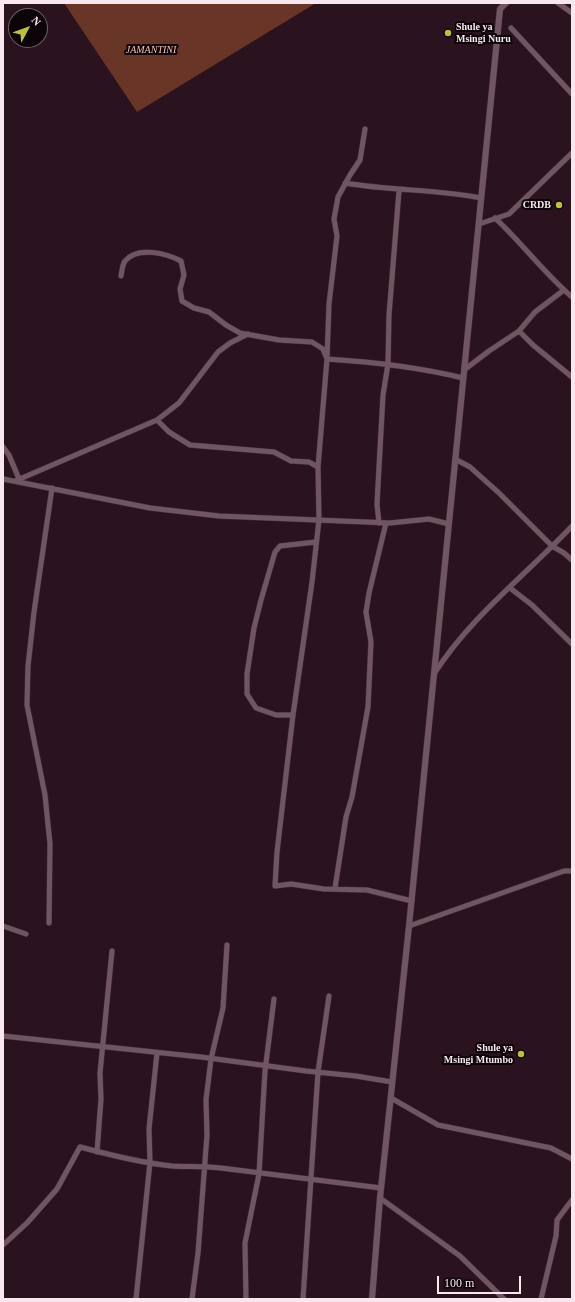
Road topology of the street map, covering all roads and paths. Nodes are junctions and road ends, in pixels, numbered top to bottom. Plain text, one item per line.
1 (506, 3) edge
2 (558, 3) edge
3 (572, 13) edge
4 (511, 28) dead end
5 (572, 94) edge
6 (365, 129) dead end
7 (572, 153) edge
8 (346, 183) junction
9 (399, 190) junction
10 (481, 198) junction
11 (495, 218) junction
12 (479, 224) junction
13 (121, 276) dead end
14 (564, 290) junction
15 (572, 297) edge
16 (519, 331) junction
17 (248, 334) junction
18 (327, 359) junction
19 (388, 364) junction
20 (464, 370) junction
21 (572, 377) edge
22 (463, 378) junction
23 (157, 420) junction
24 (3, 447) edge
25 (455, 459) junction
26 (318, 467) junction
27 (3, 479) edge
28 (17, 480) junction
29 (52, 488) junction
30 (318, 520) junction
31 (379, 523) junction
32 (386, 523) junction
33 (449, 524) junction
34 (572, 526) edge
35 (316, 542) junction
36 (552, 546) junction
37 (572, 560) edge
38 (510, 588) junction
39 (572, 644) edge
40 (434, 674) junction
41 (293, 715) junction
42 (572, 871) edge
43 (336, 888) junction
44 (412, 901) junction
45 (49, 923) dead end
46 (3, 926) edge
47 (409, 926) junction
48 (26, 934) dead end
49 (226, 945) dead end
50 (112, 951) dead end
51 (329, 996) dead end
52 (274, 999) dead end
53 (3, 1036) edge
54 (103, 1047) junction
55 (157, 1053) junction
56 (212, 1059) junction
57 (266, 1065) junction
58 (318, 1072) junction
59 (392, 1082) junction
60 (391, 1098) junction
61 (97, 1152) junction
62 (572, 1159) edge
63 (150, 1162) junction
64 (204, 1167) junction
65 (259, 1174) junction
66 (311, 1179) junction
67 (381, 1188) junction
68 (380, 1198) junction
69 (572, 1202) edge
70 (3, 1245) edge
71 (136, 1299) edge
72 (192, 1299) edge
73 (246, 1299) edge
74 (302, 1299) edge
75 (372, 1299) edge
76 (504, 1299) edge
77 (541, 1299) edge

1 - 10 street
2 - 3 street
4 - 5 street
6 - 8 street
7 - 11 street
8 - 9 street
8 - 18 street
9 - 10 street
9 - 19 street
10 - 12 street
11 - 12 street
11 - 14 street
12 - 20 street
13 - 17 street
14 - 15 street
14 - 16 street
16 - 20 street
16 - 21 street
17 - 18 street
17 - 23 street
18 - 19 street
18 - 26 street
19 - 22 street
19 - 31 street
20 - 22 street
22 - 25 street
23 - 26 street
23 - 28 street
24 - 28 street
25 - 33 street
25 - 36 street
26 - 30 street
27 - 28 street
28 - 29 street
29 - 30 street
29 - 45 street
30 - 31 street
30 - 35 street
31 - 32 street
32 - 33 street
32 - 43 street
33 - 40 street
34 - 36 street
35 - 41 street
35 - 41 street
36 - 37 street
36 - 38 street
38 - 39 street
38 - 40 street
40 - 44 street
41 - 43 street
42 - 47 street
43 - 44 street
44 - 47 street
46 - 48 street
47 - 59 street
49 - 56 street
50 - 54 street
51 - 58 street
52 - 57 street
53 - 54 street
54 - 55 street
54 - 61 street
55 - 56 street
55 - 63 street
56 - 57 street
56 - 64 street
57 - 58 street
57 - 65 street
58 - 59 street
58 - 66 street
59 - 60 street
60 - 62 street
60 - 67 street
61 - 63 street
61 - 70 street
63 - 64 street
63 - 71 street
64 - 65 street
64 - 72 street
65 - 66 street
65 - 73 street
66 - 67 street
66 - 74 street
67 - 68 street
68 - 75 street
68 - 76 street
69 - 77 street

